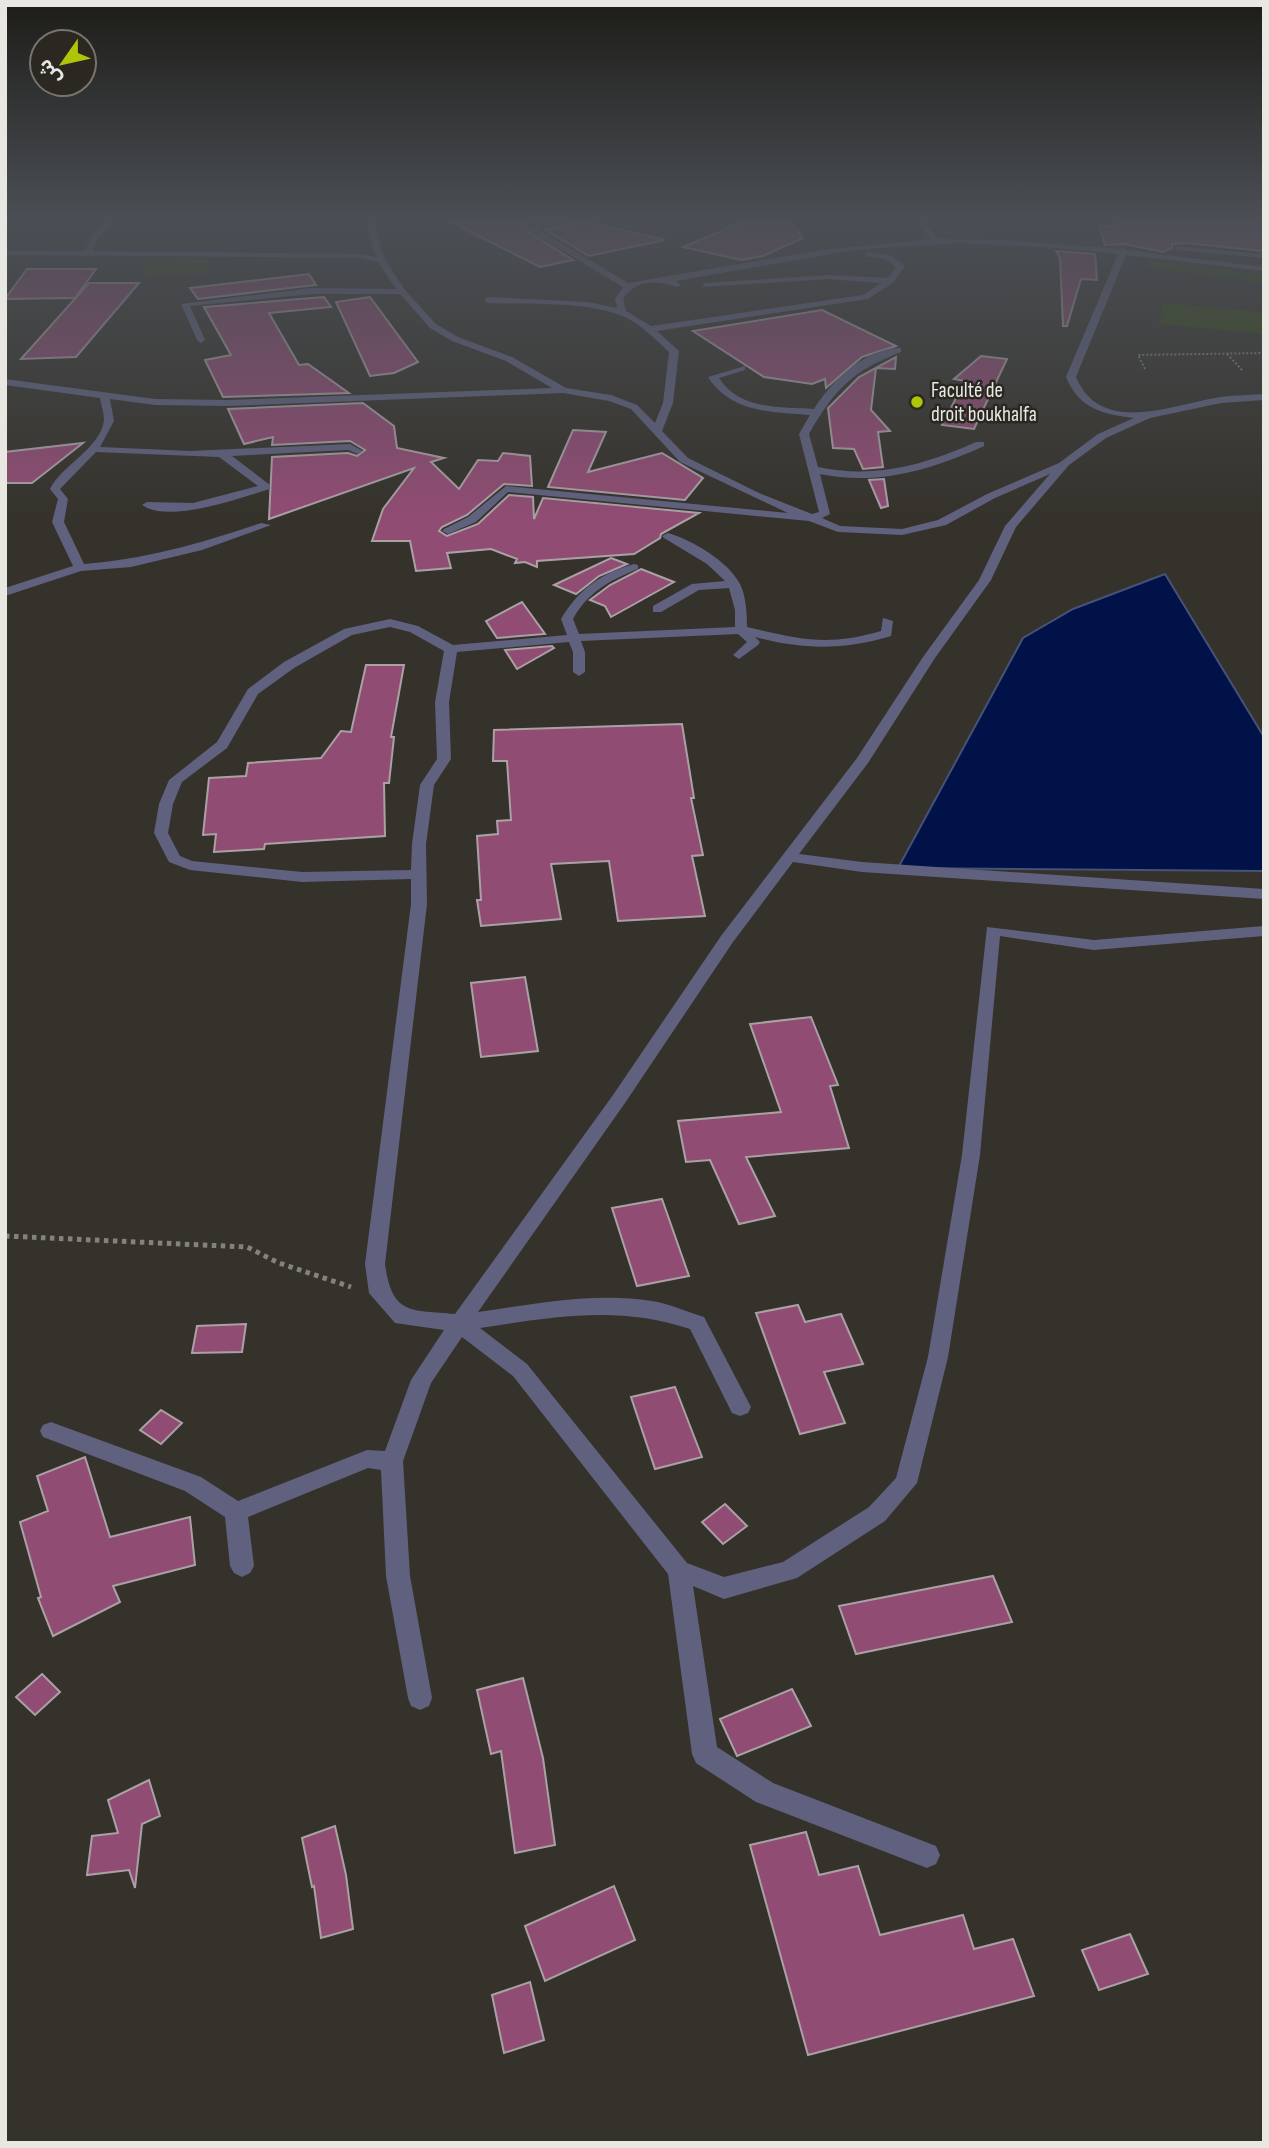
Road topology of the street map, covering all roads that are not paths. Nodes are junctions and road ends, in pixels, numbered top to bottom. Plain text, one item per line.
1 (192, 319) edge
2 (427, 319) edge
3 (634, 319) edge
4 (716, 319) edge
5 (1094, 319) edge
6 (650, 329) junction
7 (201, 340) dead end
8 (898, 350) dead end
9 (742, 368) dead end
10 (5, 382) edge
11 (563, 390) junction
12 (105, 396) junction
13 (1264, 397) edge
14 (817, 412) junction
15 (1147, 416) junction
16 (656, 433) junction
17 (980, 444) dead end
18 (94, 449) junction
19 (358, 451) dead end
20 (222, 454) junction
21 (1065, 463) junction
22 (813, 469) junction
23 (147, 505) dead end
24 (811, 518) junction
25 (265, 524) dead end
26 (448, 531) dead end
27 (668, 536) dead end
28 (634, 567) dead end
29 (80, 568) junction
30 (734, 584) junction
31 (5, 592) edge
32 (657, 609) dead end
33 (887, 621) dead end
34 (741, 630) junction
35 (573, 638) junction
36 (451, 649) junction
37 (739, 655) dead end
38 (579, 672) dead end
39 (789, 857) junction
40 (419, 874) junction
41 (1264, 894) edge
42 (1264, 932) edge
43 (459, 1323) junction
44 (740, 1407) dead end
45 (51, 1432) dead end
46 (392, 1461) junction
47 (236, 1512) junction
48 (242, 1566) dead end
49 (679, 1570) junction
50 (420, 1698) dead end
51 (927, 1855) dead end

1 - 7 street
2 - 11 street
3 - 6 street
4 - 6 street
5 - 15 street
6 - 16 street
8 - 14 street
9 - 14 street
10 - 12 street
11 - 12 street
11 - 16 street
12 - 18 street
13 - 15 street
14 - 22 street
15 - 21 street
16 - 24 street
17 - 22 street
18 - 20 street
18 - 29 street
19 - 20 street
20 - 23 street
21 - 24 street
21 - 39 street
22 - 24 street
24 - 26 street
25 - 29 street
27 - 30 street
28 - 35 street
29 - 31 street
30 - 32 street
30 - 34 street
33 - 34 street
34 - 35 street
34 - 37 street
35 - 36 street
35 - 38 street
36 - 40 street
36 - 40 street
39 - 41 street
39 - 43 street
40 - 43 street
42 - 49 street
43 - 44 street
43 - 46 street
43 - 49 street
45 - 47 street
46 - 47 street
46 - 50 street
47 - 48 street
49 - 51 street

